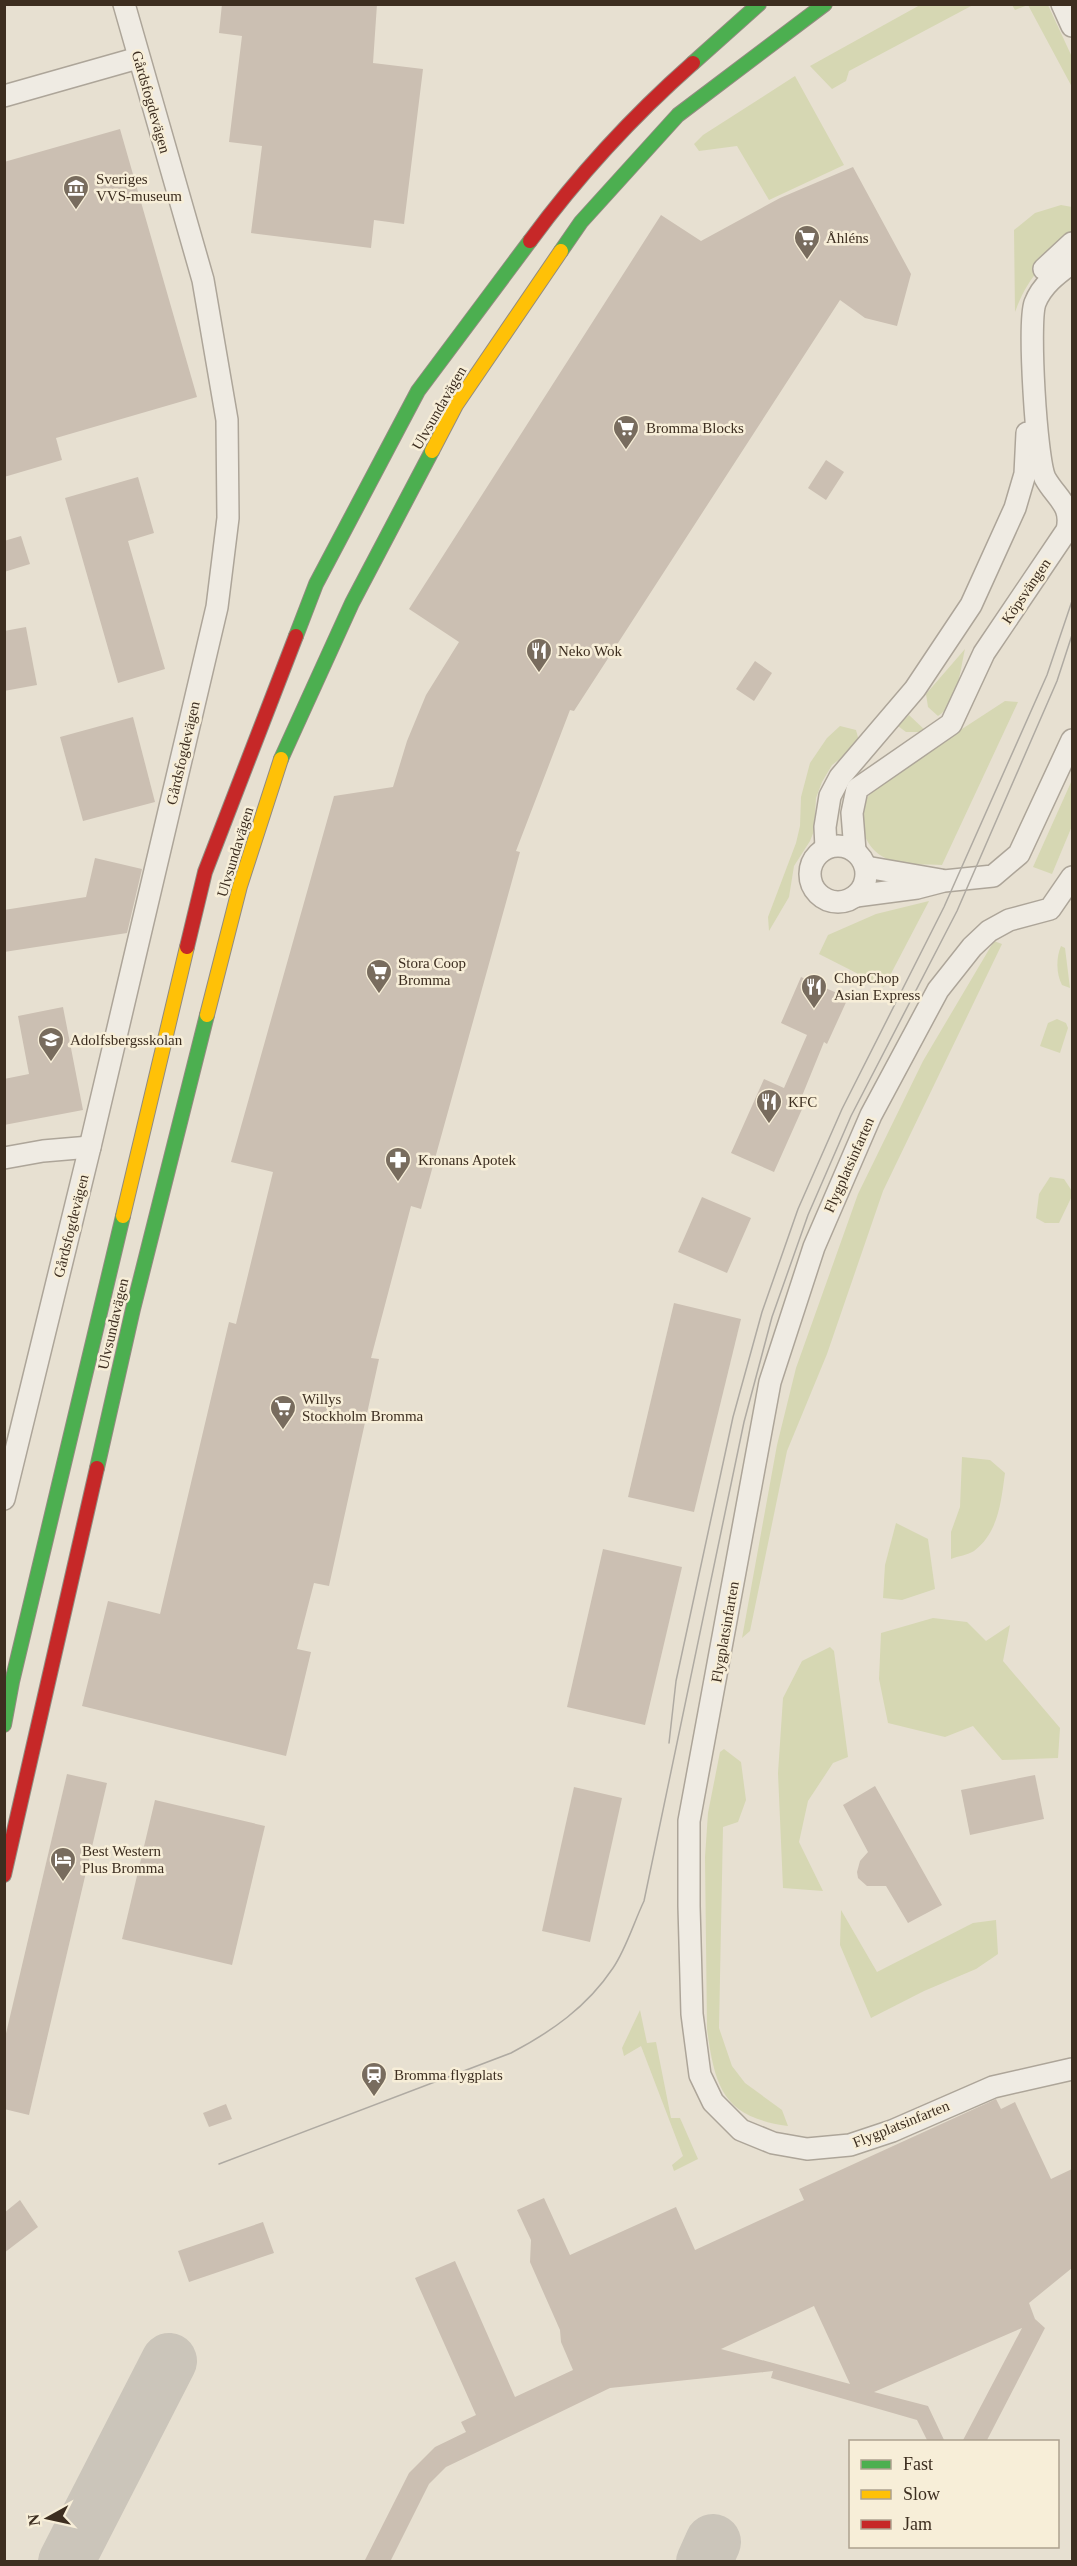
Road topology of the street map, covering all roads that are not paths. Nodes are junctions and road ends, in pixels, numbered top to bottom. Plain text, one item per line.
1 (124, 4) edge
2 (759, 4) edge
3 (825, 4) edge
4 (1062, 4) edge
5 (1072, 26) edge
6 (138, 58) junction
7 (4, 96) edge
8 (1072, 243) edge
9 (1072, 263) edge
10 (1072, 740) edge
11 (826, 848) junction
12 (860, 859) junction
13 (1072, 877) edge
14 (944, 881) junction
15 (856, 896) junction
16 (90, 1147) junction
17 (4, 1158) edge
18 (4, 1499) edge
19 (18, 1727) edge
20 (4, 1875) edge
21 (1072, 2069) edge

1 - 6 street, Gårdsfogdevägen
2 - 19 main road, Ulvsundavägen
3 - 19 main road, Ulvsundavägen
4 - 5 street
6 - 7 street
6 - 16 street, Gårdsfogdevägen
8 - 11 street
9 - 12 street, Köpsvängen
10 - 14 street
11 - 12 street
11 - 15 street
12 - 14 street
12 - 15 street
13 - 21 street, Flygplatsinfarten
14 - 15 street
16 - 17 street
16 - 18 street, Gårdsfogdevägen
19 - 20 main road, Ulvsundavägen

